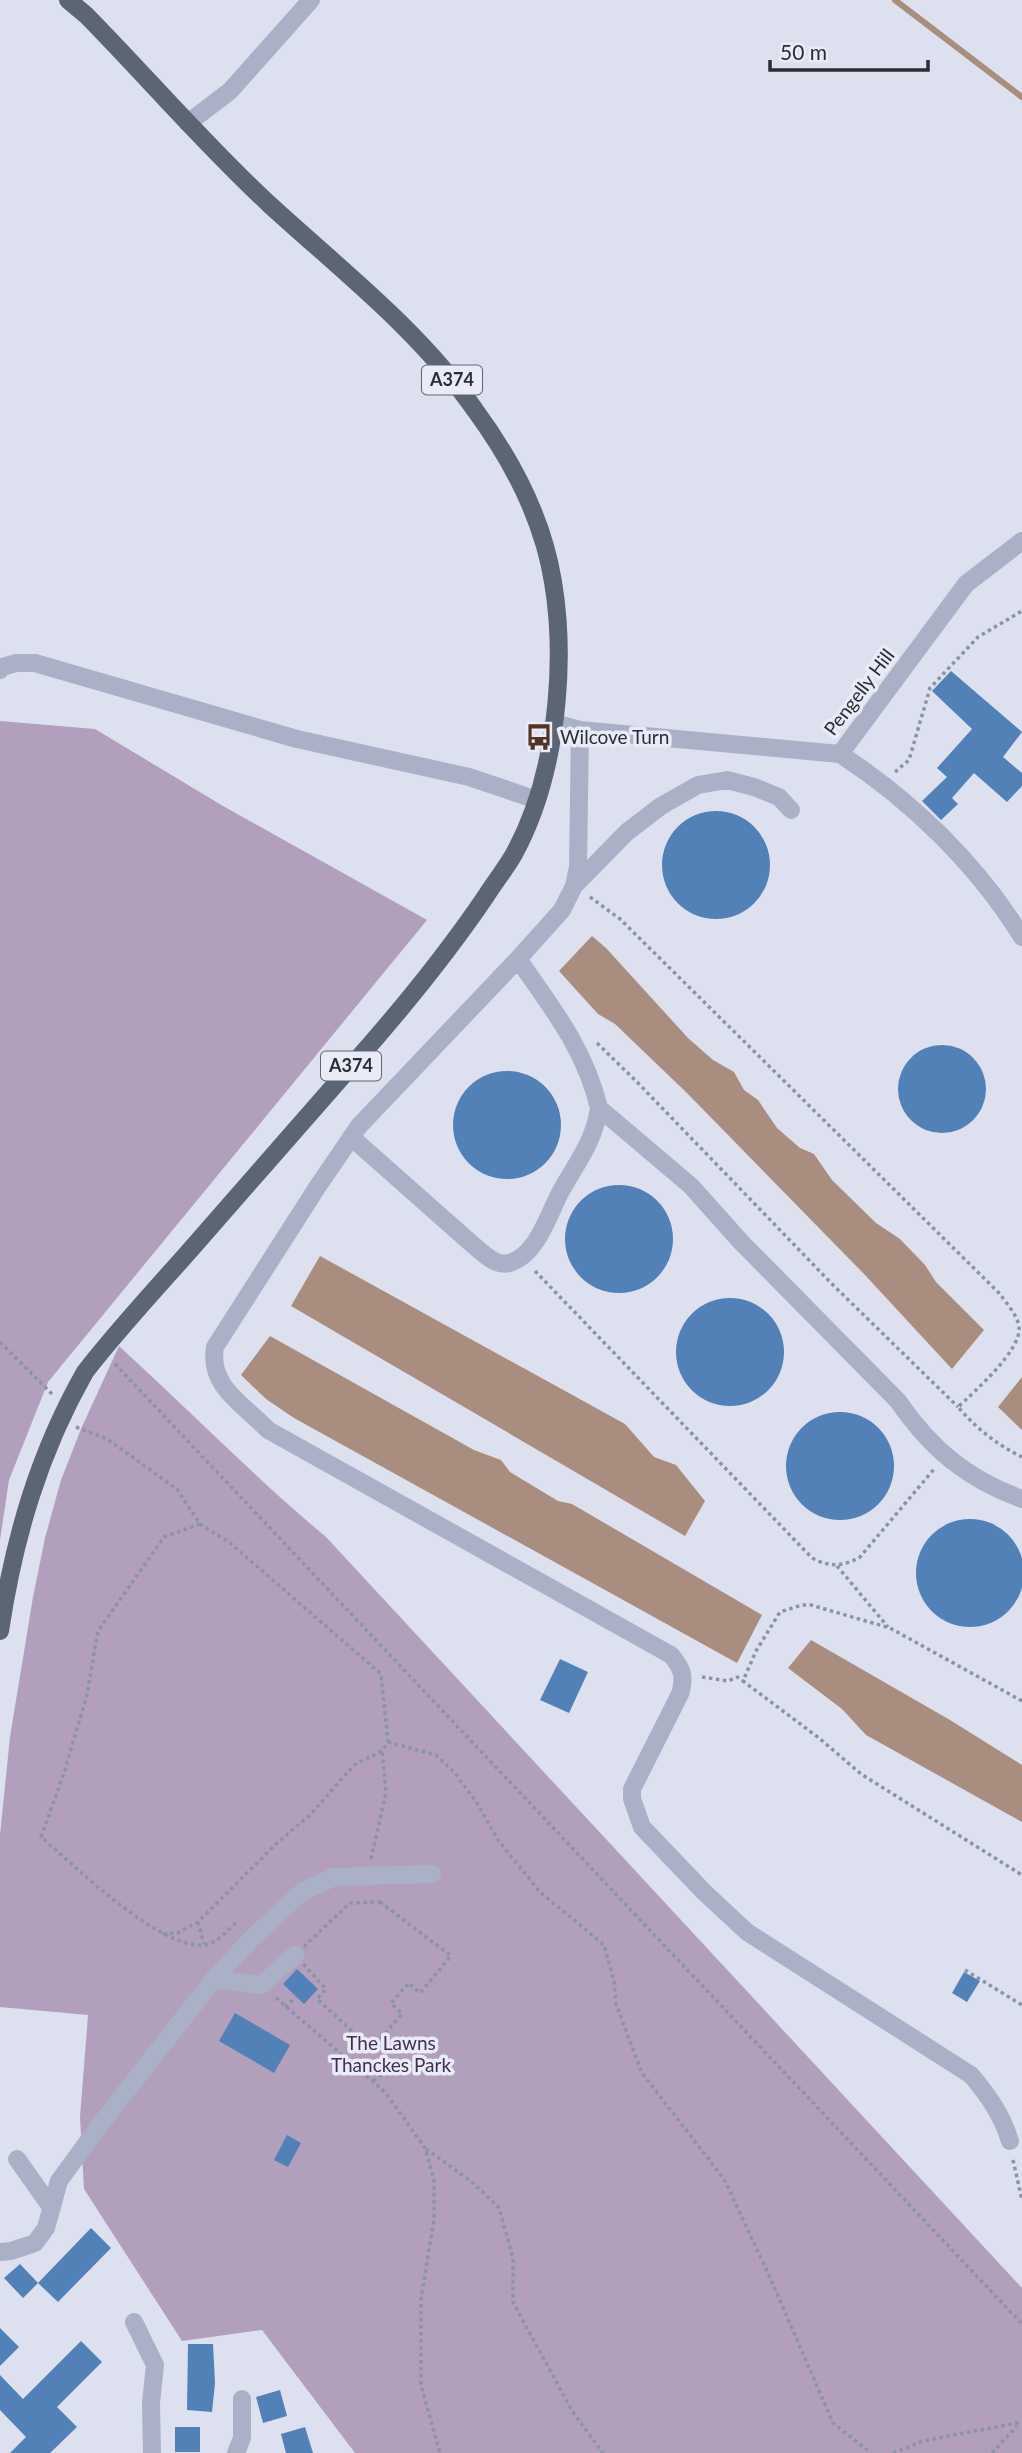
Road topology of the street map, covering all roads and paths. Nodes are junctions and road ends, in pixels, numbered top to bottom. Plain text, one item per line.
1 (68, 0) edge
2 (311, 0) edge
3 (188, 123) junction
4 (1022, 541) edge
5 (1022, 611) edge
6 (0, 670) edge
7 (554, 723) junction
8 (580, 730) junction
9 (840, 754) junction
10 (883, 782) junction
11 (537, 800) junction
12 (791, 810) dead end
13 (574, 886) junction
14 (1022, 937) edge
15 (518, 960) junction
16 (590, 1037) dead end
17 (599, 1108) junction
18 (351, 1137) junction
19 (519, 1258) junction
20 (1021, 1336) edge
21 (0, 1342) edge
22 (102, 1350) junction
23 (958, 1407) junction
24 (62, 1413) junction
25 (944, 1455) junction
26 (1022, 1457) edge
27 (1022, 1499) edge
28 (200, 1524) junction
29 (836, 1565) junction
30 (890, 1628) junction
31 (0, 1631) edge
32 (682, 1673) junction
33 (743, 1681) junction
34 (1022, 1701) edge
35 (388, 1742) junction
36 (382, 1751) junction
37 (432, 1874) dead end
38 (370, 1875) junction
39 (1022, 1875) edge
40 (198, 1922) junction
41 (162, 1934) junction
42 (252, 1938) junction
43 (204, 1945) junction
44 (295, 1955) junction
45 (965, 1970) dead end
46 (214, 1979) junction
47 (261, 1985) junction
48 (296, 1997) dead end
49 (1022, 2005) edge
50 (285, 2007) junction
51 (382, 2074) dead end
52 (372, 2082) junction
53 (1010, 2141) joint
54 (425, 2148) junction
55 (17, 2160) dead end
56 (1022, 2200) edge
57 (51, 2207) junction
58 (0, 2252) edge
59 (134, 2322) dead end
60 (1022, 2323) edge
61 (242, 2399) dead end
62 (1020, 2423) edge
63 (242, 2452) edge
64 (152, 2453) edge
65 (440, 2453) edge
66 (603, 2453) edge
67 (872, 2453) edge
68 (893, 2453) edge
69 (992, 2453) edge

1 - 3 main road, A374
2 - 3 street
3 - 7 main road, A374
4 - 9 street, Pengelly Hill
5 - 10 path
6 - 11 street
7 - 8 street, Pengelly Hill
7 - 11 main road, A374
8 - 9 street, Pengelly Hill
8 - 13 street
9 - 10 street
10 - 14 street
11 - 22 main road, A374
12 - 13 street
13 - 15 street
13 - 20 path
15 - 17 street
15 - 18 street
16 - 23 path
17 - 19 street
17 - 25 street
18 - 19 street
18 - 32 street
19 - 29 path
20 - 23 path
21 - 24 path
22 - 24 main road, A374
22 - 60 path
23 - 26 path
24 - 28 path
24 - 31 main road, A374
25 - 27 street
25 - 29 path
28 - 35 path
28 - 41 path
29 - 30 path
30 - 33 path
30 - 34 path
32 - 33 path
32 - 53 street
33 - 39 path
35 - 36 path
35 - 67 path
36 - 38 path
36 - 40 path
37 - 38 street
38 - 42 street
40 - 41 path
40 - 43 path
41 - 43 path
42 - 43 path
42 - 46 street
44 - 44 path
44 - 47 street
45 - 49 path
46 - 47 street
46 - 57 street
47 - 50 path
48 - 50 path
50 - 52 path
51 - 52 path
52 - 54 path
53 - 56 path
54 - 65 path
54 - 66 path
55 - 57 street
57 - 58 street
59 - 64 street
61 - 63 street
62 - 68 path
62 - 69 path

